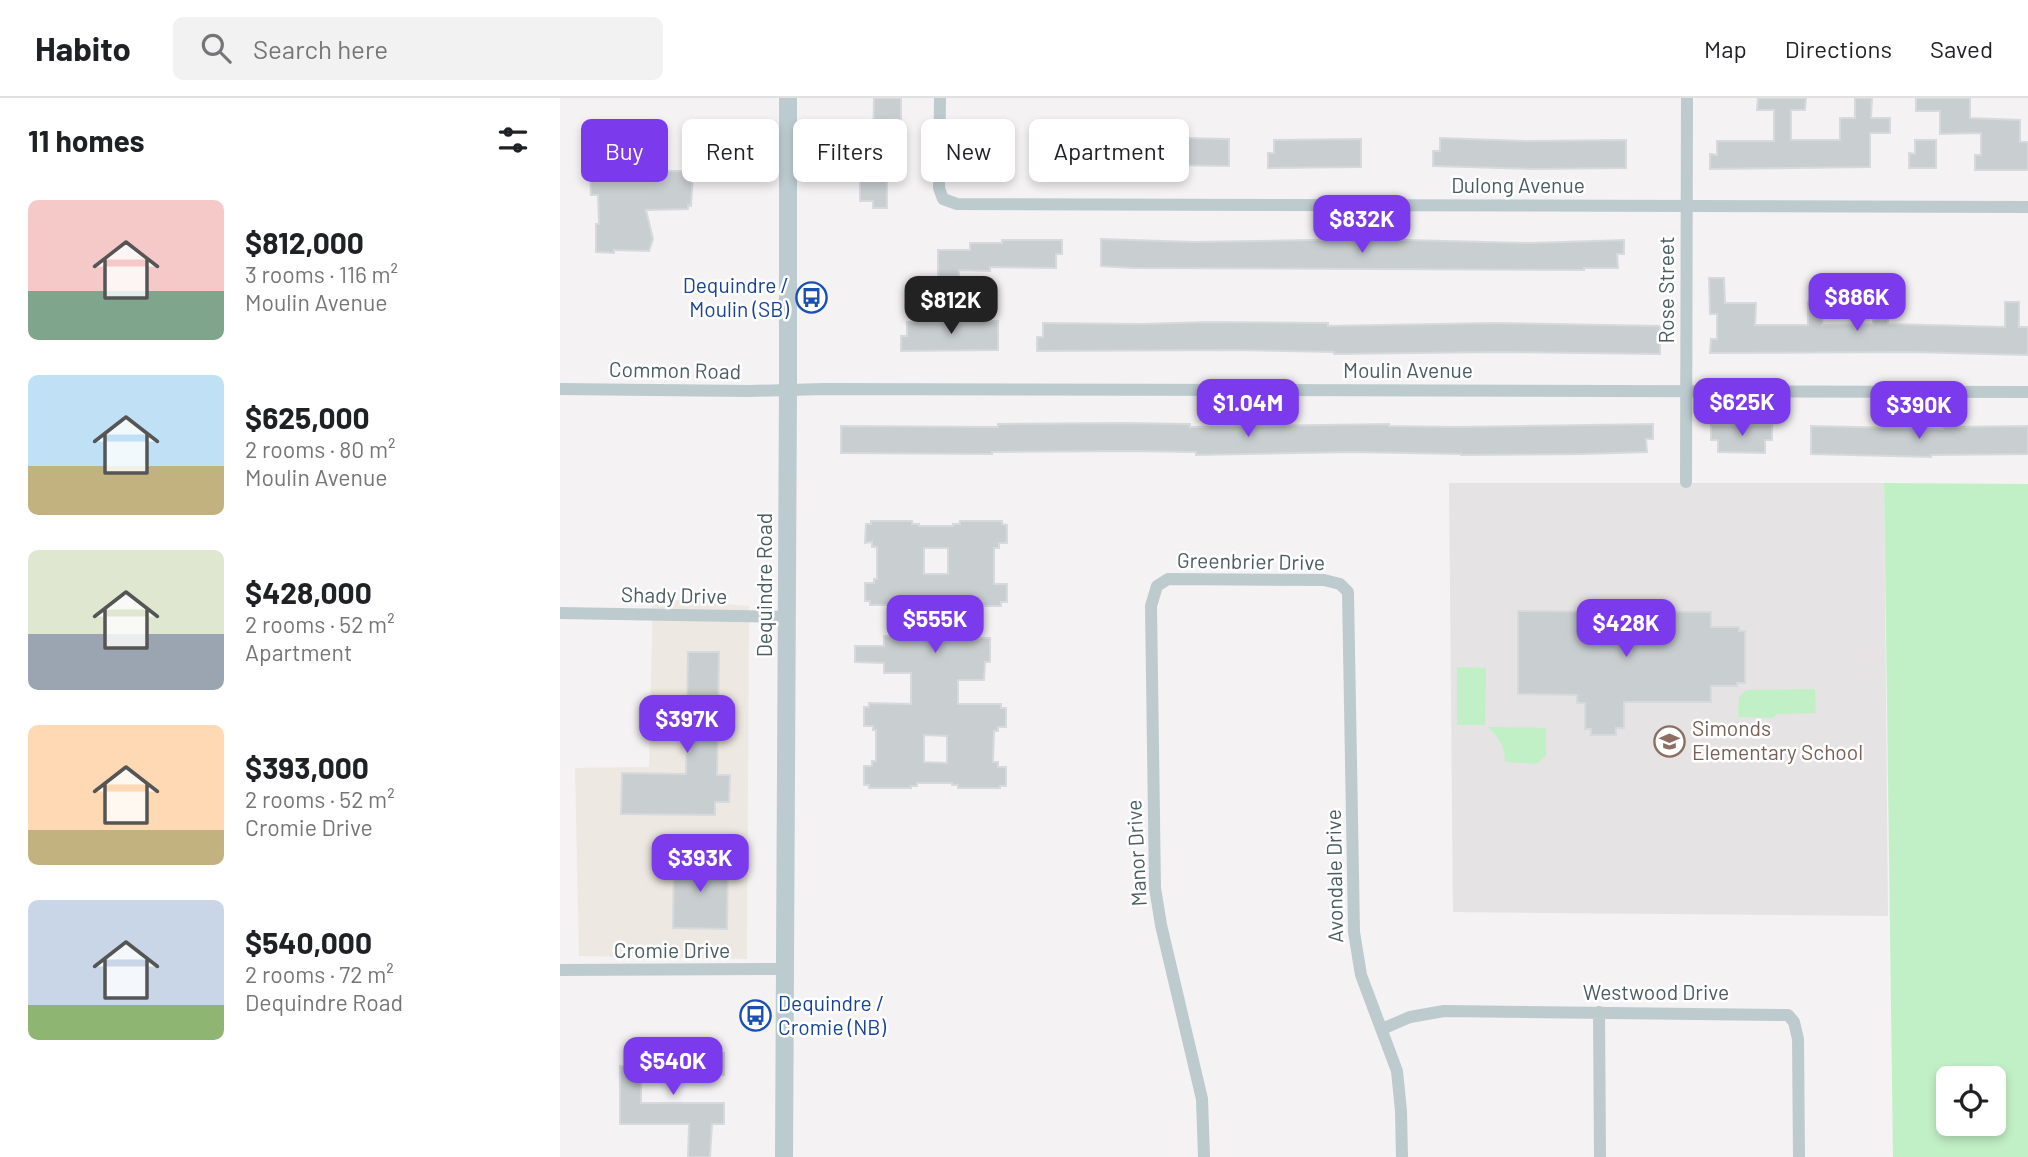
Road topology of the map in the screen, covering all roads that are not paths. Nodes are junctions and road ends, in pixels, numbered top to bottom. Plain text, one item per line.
1 (788, 98) edge
2 (940, 98) edge
3 (1687, 98) edge
4 (1686, 206) junction
5 (2028, 207) edge
6 (560, 389) edge
7 (789, 389) junction
8 (1686, 391) junction
9 (2028, 392) edge
10 (1686, 481) dead end
11 (1157, 586) joint
12 (1345, 587) joint
13 (560, 613) edge
14 (788, 617) junction
15 (785, 969) junction
16 (560, 970) edge
17 (1599, 1012) junction
18 (1382, 1028) junction
19 (784, 1157) edge
20 (1204, 1157) edge
21 (1402, 1157) edge
22 (1601, 1157) edge
23 (1799, 1157) edge

1 - 7 main road, Dequindre Road
2 - 4 street, Dulong Avenue
3 - 4 street, Rose Street
4 - 5 street, Dulong Avenue
4 - 8 street, Rose Street
6 - 7 street, Common Road
7 - 8 street, Moulin Avenue
7 - 14 main road, Dequindre Road
8 - 9 street, Moulin Avenue
8 - 10 street, Rose Street
11 - 12 street, Greenbrier Drive
11 - 20 street, Manor Drive
12 - 18 street, Avondale Drive
13 - 14 street, Shady Drive
14 - 15 main road, Dequindre Road
15 - 16 street, Cromie Drive
15 - 19 main road, Dequindre Road
17 - 18 street, Westwood Drive
17 - 22 street
17 - 23 street, Westwood Drive
18 - 21 street, Avondale Drive

